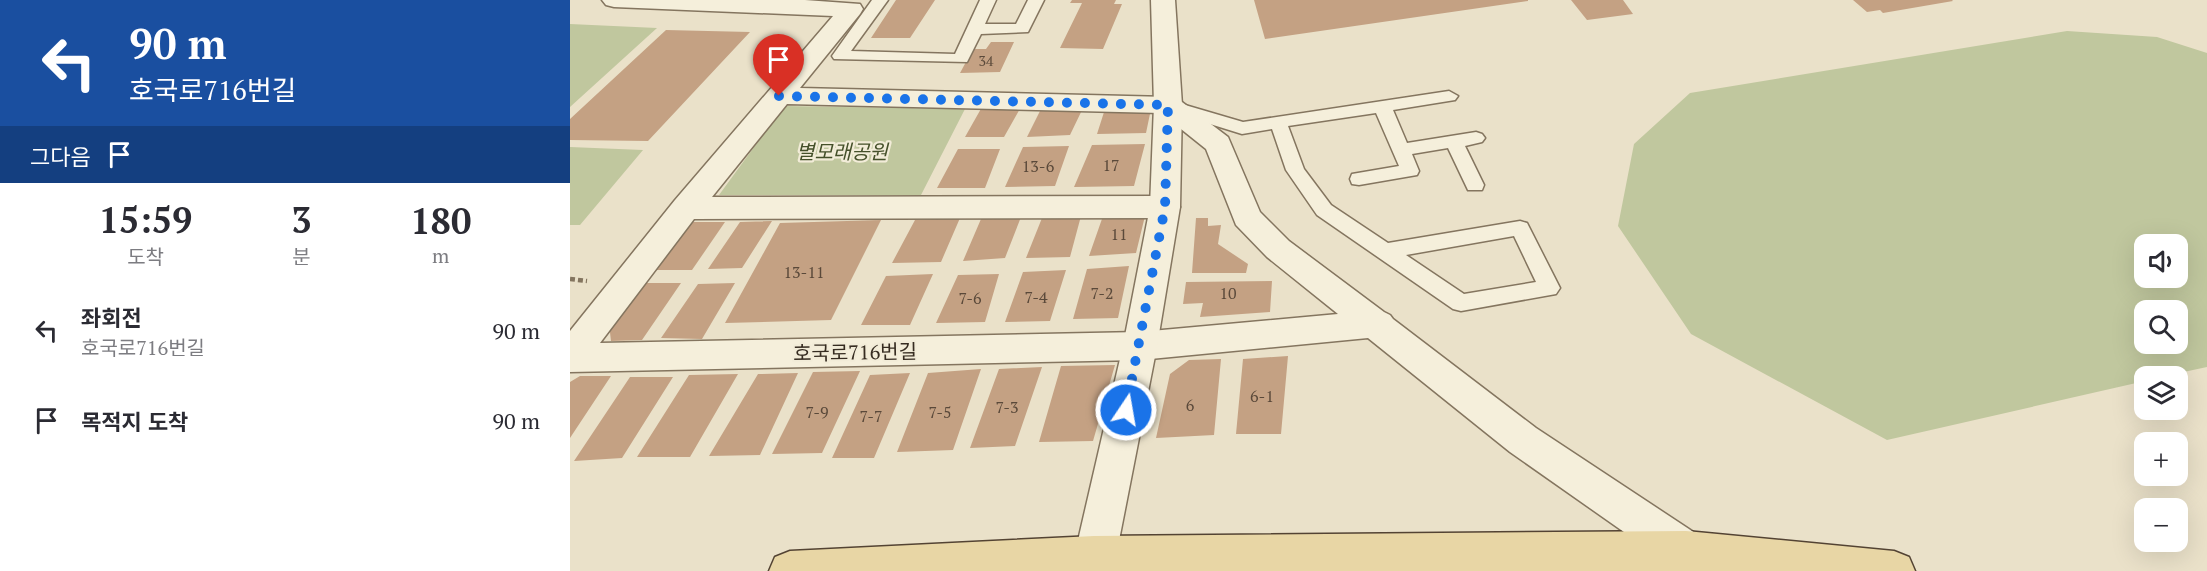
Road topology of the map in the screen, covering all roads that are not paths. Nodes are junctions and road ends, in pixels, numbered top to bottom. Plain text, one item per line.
1 (614, 0) edge
2 (880, 0) edge
3 (988, 0) edge
4 (1036, 0) edge
5 (1162, 0) edge
6 (975, 29) junction
7 (779, 96) junction
8 (1449, 96) dead end
9 (1168, 105) junction
10 (1382, 106) junction
11 (1278, 122) junction
12 (1476, 138) dead end
13 (1454, 142) junction
14 (1401, 150) junction
15 (1359, 179) dead end
16 (1475, 185) dead end
17 (1165, 207) junction
18 (686, 208) junction
19 (1387, 251) junction
20 (1378, 324) junction
21 (1140, 346) junction
22 (570, 357) edge
23 (1686, 551) junction
24 (1093, 564) edge
25 (790, 571) edge
26 (1894, 571) edge

1 - 7 street
2 - 6 lane
3 - 6 lane
4 - 6 lane
5 - 9 street
7 - 9 street
7 - 18 street
8 - 10 lane
9 - 11 lane
9 - 17 street
9 - 20 street
10 - 11 lane
10 - 14 lane
11 - 19 lane
12 - 13 lane
13 - 14 lane
13 - 16 lane
14 - 15 lane
17 - 18 street
17 - 21 street
18 - 22 street
19 - 19 lane
20 - 21 street, 호국로716번길
20 - 23 street
21 - 22 street, 호국로716번길
21 - 24 street
23 - 24 main road
23 - 26 main road
24 - 25 main road

